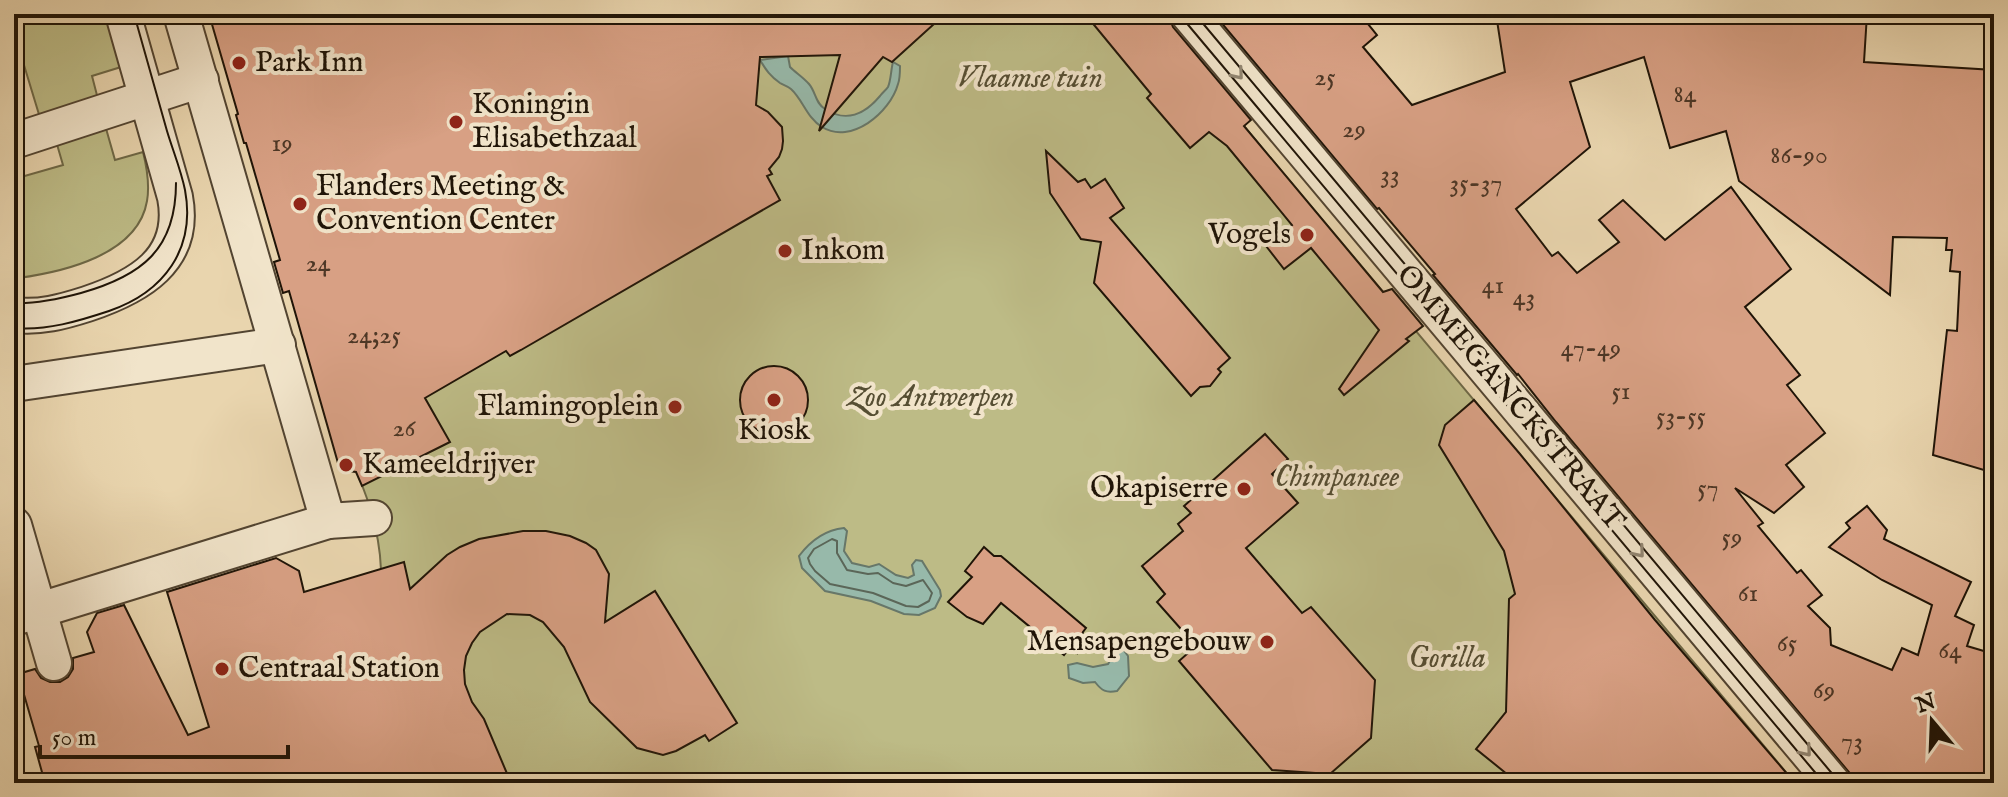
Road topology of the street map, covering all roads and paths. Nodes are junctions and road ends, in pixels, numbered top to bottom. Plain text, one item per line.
1 (123, 14) edge
2 (181, 14) edge
3 (1188, 14) edge
4 (201, 80) junction
5 (147, 98) junction
6 (14, 141) edge
7 (14, 315) edge
8 (278, 345) junction
9 (14, 384) edge
10 (374, 518) dead end
11 (328, 521) junction
12 (14, 525) edge
13 (26, 615) edge
14 (54, 663) dead end
15 (1833, 783) edge

1 - 5 street
2 - 4 street
3 -> 15 street, OMMEGANCKSTRAAT
4 - 5 street
4 - 8 street
5 - 6 street
5 - 7 street
8 - 9 street
8 - 11 street
10 - 11 street
11 - 13 street
12 - 13 street
13 - 14 street

